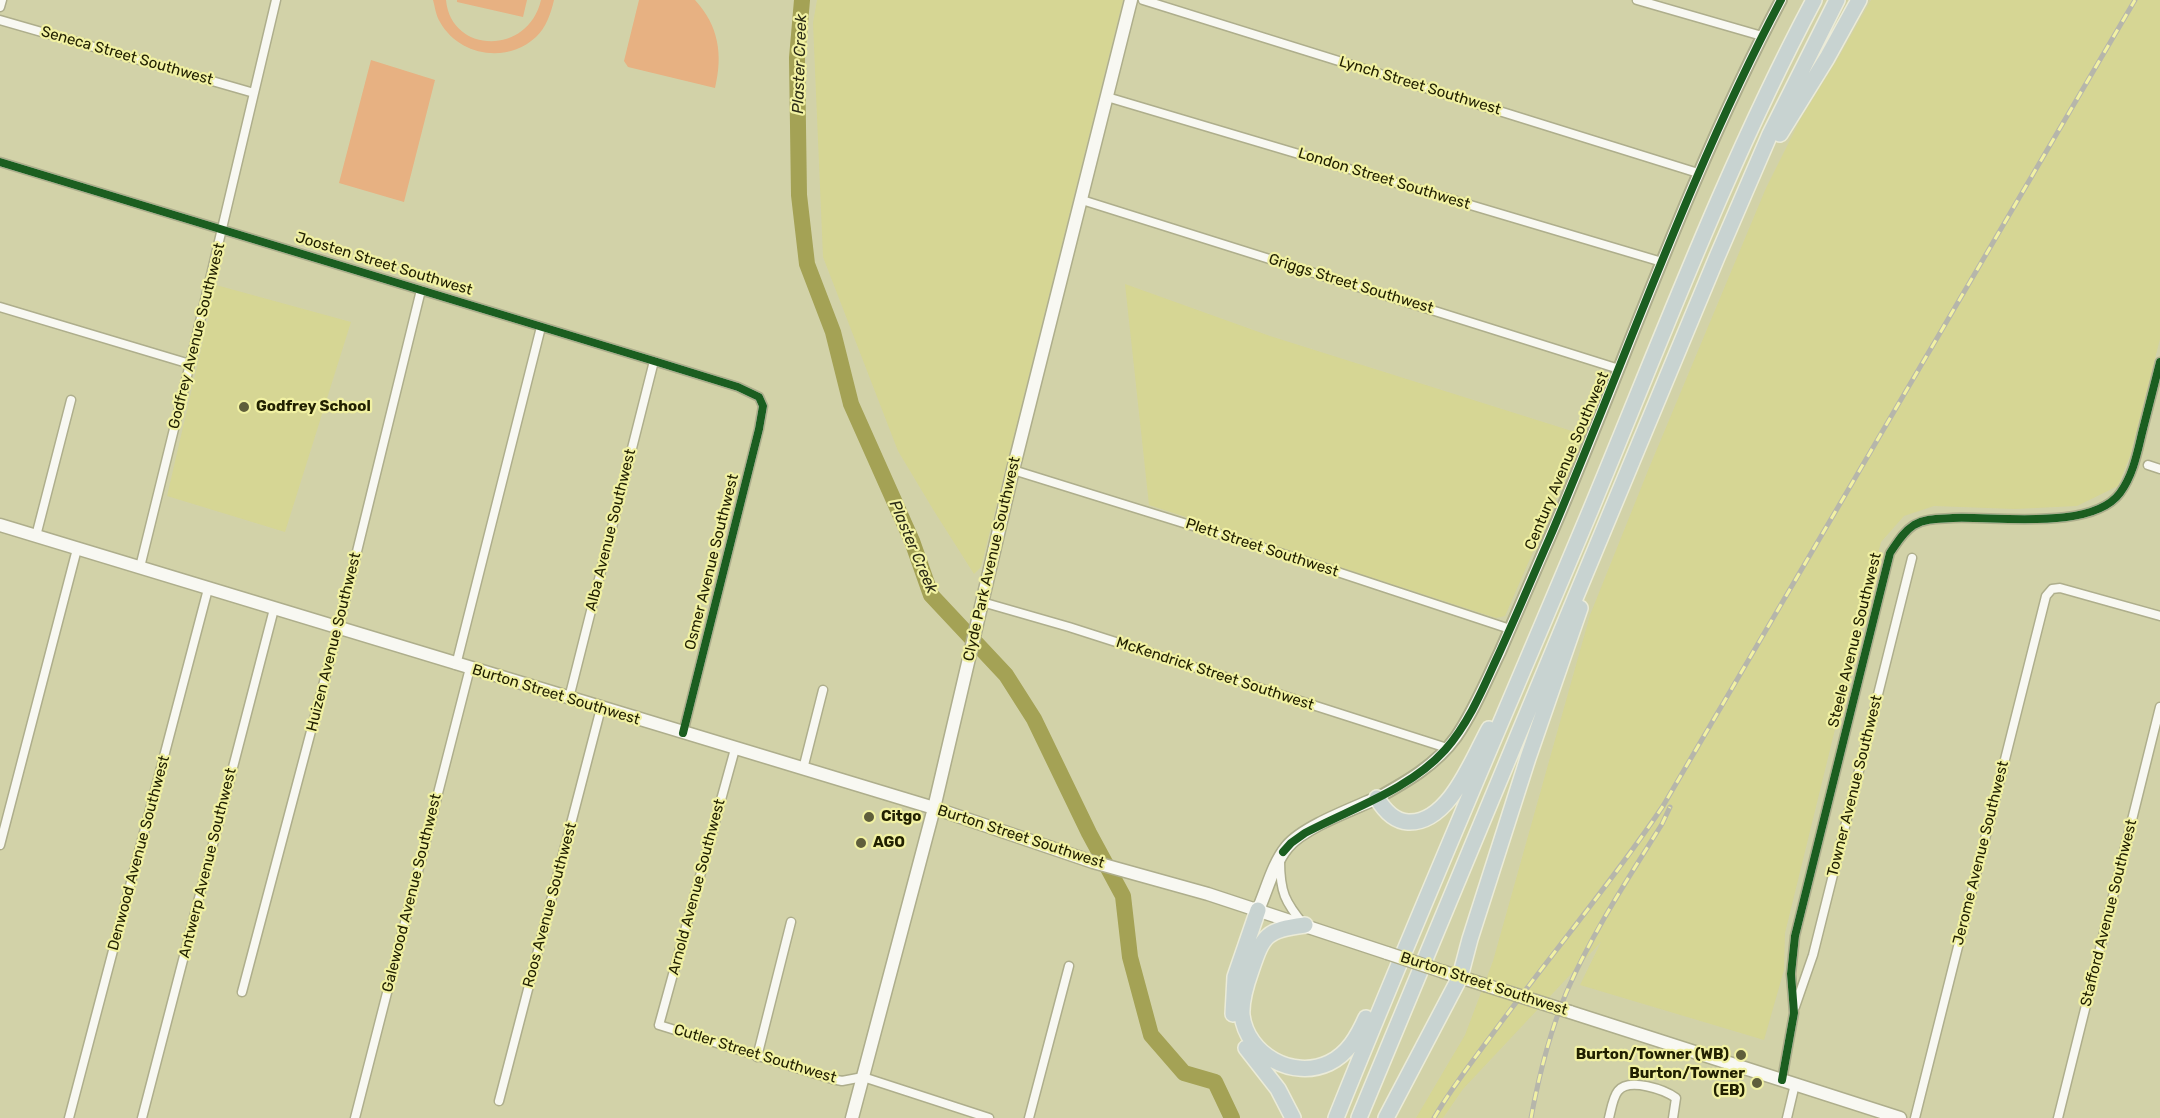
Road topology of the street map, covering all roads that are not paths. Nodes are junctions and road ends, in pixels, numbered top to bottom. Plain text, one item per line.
1 (2, 0) edge
2 (276, 0) edge
3 (1131, 0) edge
4 (1143, 0) edge
5 (1637, 0) edge
6 (1781, 0) edge
7 (1814, 0) edge
8 (1837, 0) edge
9 (1859, 0) edge
10 (0, 7) edge
11 (0, 20) edge
12 (1762, 36) junction
13 (254, 93) junction
14 (1107, 97) junction
15 (0, 162) edge
16 (1698, 173) junction
17 (1746, 190) junction
18 (1082, 200) junction
19 (222, 230) junction
20 (1662, 262) junction
21 (421, 290) junction
22 (0, 308) edge
23 (541, 327) junction
24 (654, 361) junction
25 (2160, 362) edge
26 (190, 364) junction
27 (1619, 369) junction
28 (759, 397) joint
29 (71, 400) dead end
30 (2148, 465) dead end
31 (2160, 469) edge
32 (1013, 470) junction
33 (0, 525) edge
34 (1604, 528) junction
35 (36, 536) junction
36 (77, 549) junction
37 (1912, 558) dead end
38 (140, 567) junction
39 (208, 589) junction
40 (981, 608) junction
41 (274, 609) junction
42 (2160, 616) edge
43 (338, 628) junction
44 (1510, 629) junction
45 (1527, 660) junction
46 (456, 665) junction
47 (470, 668) junction
48 (823, 690) dead end
49 (568, 698) junction
50 (2160, 707) edge
51 (601, 708) junction
52 (682, 733) junction
53 (1447, 748) junction
54 (735, 749) junction
55 (803, 769) junction
56 (1377, 798) junction
57 (934, 808) junction
58 (0, 845) edge
59 (1280, 858) junction
60 (1258, 910) junction
61 (791, 922) dead end
62 (1305, 925) junction
63 (1070, 966) dead end
64 (1460, 977) junction
65 (242, 992) dead end
66 (1384, 998) junction
67 (1794, 1013) junction
68 (659, 1025) joint
69 (757, 1057) junction
70 (863, 1077) junction
71 (1782, 1080) junction
72 (1796, 1084) junction
73 (499, 1101) dead end
74 (69, 1118) edge
75 (142, 1118) edge
76 (355, 1118) edge
77 (852, 1118) edge
78 (989, 1118) edge
79 (1029, 1118) edge
80 (1293, 1118) edge
81 (1336, 1118) edge
82 (1359, 1118) edge
83 (1386, 1118) edge
84 (1609, 1118) edge
85 (1673, 1118) edge
86 (1787, 1118) edge
87 (1900, 1118) edge
88 (1915, 1118) edge
89 (2058, 1118) edge

1 - 10 street
2 - 13 street, Godfrey Avenue Southwest
3 - 14 main road, Clyde Park Avenue Southwest
4 - 16 street, Lynch Street Southwest
5 - 12 street
6 - 12 street, Century Avenue Southwest
7 - 45 highway
8 - 17 highway
9 - 17 highway
11 - 13 street, Seneca Street Southwest
12 - 16 street, Century Avenue Southwest
13 - 19 street, Godfrey Avenue Southwest
14 - 18 main road, Clyde Park Avenue Southwest
14 - 20 street, London Street Southwest
15 - 19 street, Joosten Street Southwest
16 - 20 street, Century Avenue Southwest
17 - 34 highway
18 - 27 street, Griggs Street Southwest
18 - 32 main road, Clyde Park Avenue Southwest
19 - 21 street, Joosten Street Southwest
19 - 26 street, Godfrey Avenue Southwest
20 - 27 street, Century Avenue Southwest
21 - 23 street, Joosten Street Southwest
21 - 43 street, Huizen Avenue Southwest
22 - 26 street
23 - 24 street, Joosten Street Southwest
23 - 46 street
24 - 28 street, Joosten Street Southwest
24 - 49 street, Alba Avenue Southwest
25 - 67 street, Steele Avenue Southwest
26 - 38 street, Godfrey Avenue Southwest
27 - 44 street, Century Avenue Southwest
28 - 52 street, Osmer Avenue Southwest
29 - 35 street
30 - 31 street
32 - 40 main road, Clyde Park Avenue Southwest
32 - 44 street, Plett Street Southwest
33 - 35 main road, Burton Street Southwest
34 - 64 highway
34 - 82 highway
35 - 36 main road, Burton Street Southwest
36 - 38 main road, Burton Street Southwest
36 - 58 street
37 - 67 street, Towner Avenue Southwest
38 - 39 main road, Burton Street Southwest
39 - 41 main road, Burton Street Southwest
39 - 74 street, Denwood Avenue Southwest
40 - 53 street, McKendrick Street Southwest
40 - 57 main road, Clyde Park Avenue Southwest
41 - 43 main road, Burton Street Southwest
41 - 75 street, Antwerp Avenue Southwest
42 - 88 street, Jerome Avenue Southwest
43 - 46 main road, Burton Street Southwest
43 - 65 street, Huizen Avenue Southwest
44 - 53 street, Century Avenue Southwest
45 - 56 highway
45 - 66 highway
46 - 47 main road, Burton Street Southwest
47 - 49 main road, Burton Street Southwest
47 - 76 street, Galewood Avenue Southwest
48 - 55 street
49 - 51 main road, Burton Street Southwest
50 - 89 street, Stafford Avenue Southwest
51 - 52 main road, Burton Street Southwest
51 - 73 street, Roos Avenue Southwest
52 - 54 main road, Burton Street Southwest
53 - 56 street, Century Avenue Southwest
54 - 55 main road, Burton Street Southwest
54 - 68 street, Arnold Avenue Southwest
55 - 57 main road, Burton Street Southwest
56 - 59 main road, Century Avenue Southwest
57 - 60 main road, Burton Street Southwest
57 - 70 main road, Clyde Park Avenue Southwest
59 - 60 main road, Century Avenue Southwest
59 - 62 street
60 - 62 main road, Burton Street Southwest
60 - 80 highway
61 - 69 street
62 - 64 main road, Burton Street Southwest, bridge
62 - 66 highway
63 - 79 street
64 - 71 main road, Burton Street Southwest, bridge
64 - 83 highway
66 - 81 highway
67 - 71 street, Steele Avenue Southwest
68 - 69 street, Cutler Street Southwest
69 - 70 street, Cutler Street Southwest
70 - 77 main road, Clyde Park Avenue Southwest
70 - 78 street, Cutler Street Southwest
71 - 72 main road, Burton Street Southwest
72 - 86 street
72 - 87 main road, Burton Street Southwest
84 - 85 street

